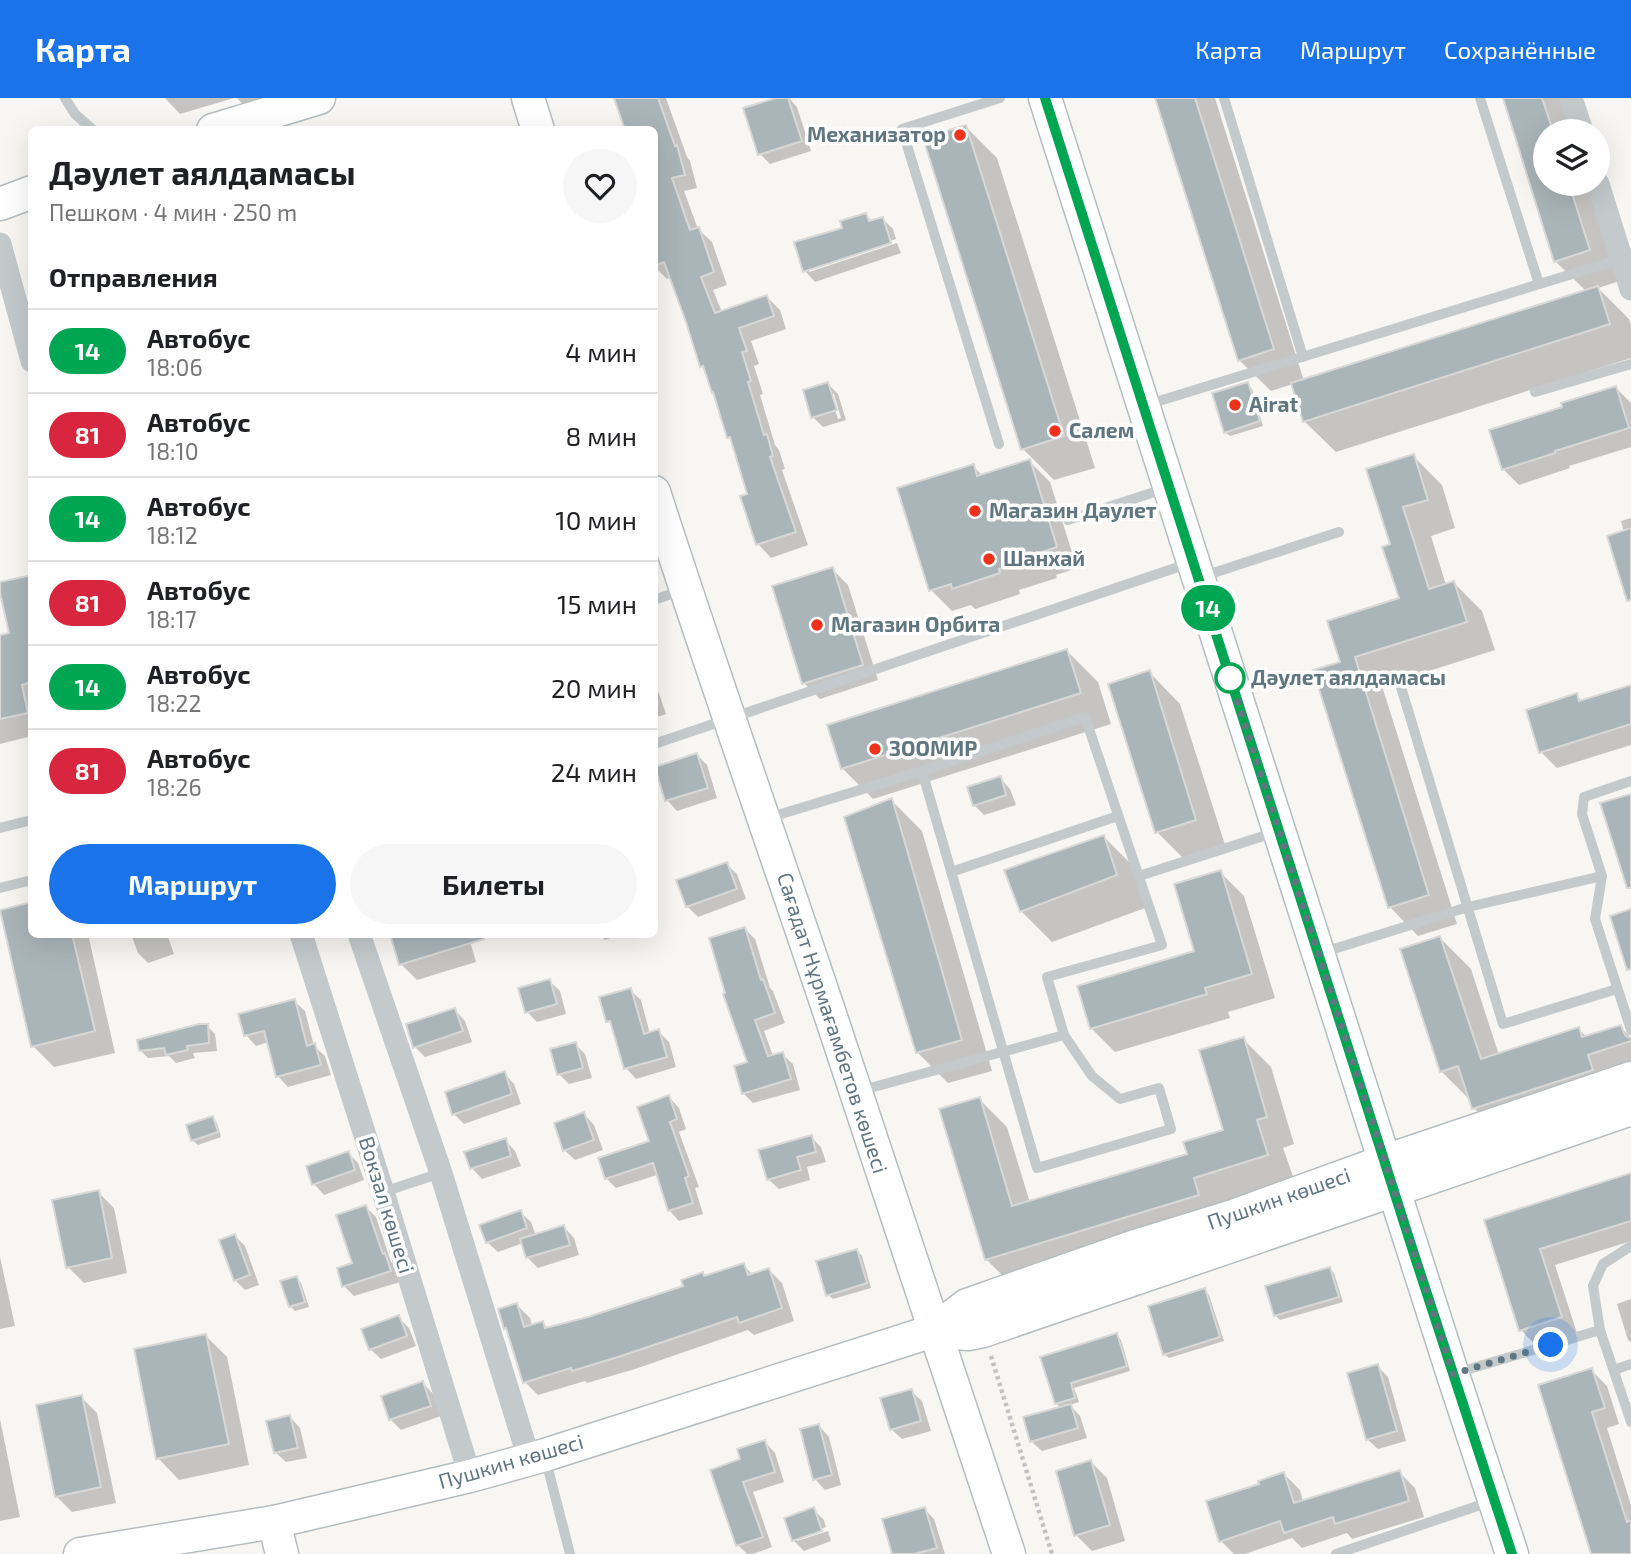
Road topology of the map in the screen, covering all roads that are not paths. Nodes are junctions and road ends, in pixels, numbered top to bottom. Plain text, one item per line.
1 (65, 98) edge
2 (319, 98) edge
3 (528, 98) edge
4 (1000, 98) edge
5 (1045, 98) edge
6 (1224, 98) edge
7 (1480, 98) edge
8 (1571, 98) edge
9 (1577, 119) edge
10 (88, 126) edge
11 (226, 126) edge
12 (537, 126) edge
13 (28, 194) edge
14 (1602, 196) edge
15 (0, 204) edge
16 (0, 244) edge
17 (1621, 259) junction
18 (1539, 284) junction
19 (1631, 289) edge
20 (28, 346) edge
21 (1303, 357) junction
22 (1631, 364) edge
23 (1535, 392) dead end
24 (1143, 406) junction
25 (999, 444) dead end
26 (1169, 487) junction
27 (658, 504) edge
28 (1068, 520) dead end
29 (1339, 532) dead end
30 (1196, 570) junction
31 (686, 589) junction
32 (658, 599) edge
33 (1397, 674) dead end
34 (729, 720) junction
35 (658, 743) edge
36 (922, 771) junction
37 (1631, 781) edge
38 (1118, 816) junction
39 (764, 819) junction
40 (28, 821) edge
41 (0, 828) edge
42 (1279, 831) junction
43 (951, 872) junction
44 (1139, 876) junction
45 (1602, 876) junction
46 (28, 881) edge
47 (0, 888) edge
48 (1468, 907) junction
49 (302, 938) edge
50 (360, 938) edge
51 (1318, 954) junction
52 (1618, 989) junction
53 (1631, 1030) edge
54 (1064, 1035) junction
55 (1004, 1052) junction
56 (1631, 1078) edge
57 (856, 1091) junction
58 (1631, 1109) edge
59 (1385, 1161) junction
60 (441, 1173) junction
61 (1394, 1191) junction
62 (383, 1192) junction
63 (1237, 1229) junction
64 (1631, 1246) edge
65 (1601, 1330) junction
66 (933, 1331) junction
67 (1631, 1364) edge
68 (1614, 1370) junction
69 (1453, 1374) junction
70 (1631, 1422) edge
71 (537, 1457) junction
72 (470, 1476) junction
73 (1495, 1500) junction
74 (274, 1522) junction
75 (79, 1554) edge
76 (282, 1554) edge
77 (570, 1554) edge
78 (1009, 1554) edge
79 (1336, 1554) edge
80 (1512, 1554) edge

1 - 10 lane
2 - 11 street
3 - 12 street
4 - 25 lane
5 - 24 street
6 - 21 lane
7 - 18 lane
8 - 9 street
13 - 15 street
14 - 17 street
16 - 20 street
17 - 18 lane
17 - 19 street
18 - 21 lane
21 - 24 lane
22 - 23 lane
24 - 26 street
26 - 28 lane
26 - 30 street
27 - 31 street, Сағадат Нұрмағамбетов көшесі
29 - 30 lane
30 - 34 lane
30 - 42 street
31 - 32 lane
31 - 34 street, Сағадат Нұрмағамбетов көшесі
33 - 48 lane
34 - 35 lane
34 - 39 street, Сағадат Нұрмағамбетов көшесі
36 - 38 lane
36 - 39 lane
36 - 43 lane
37 - 45 lane
38 - 43 lane
38 - 44 lane
39 - 57 street, Сағадат Нұрмағамбетов көшесі
40 - 41 lane
42 - 44 lane
42 - 51 street
43 - 55 lane
44 - 54 lane
45 - 48 lane
45 - 52 lane
46 - 47 lane
48 - 51 lane
48 - 52 lane
49 - 62 street, Вокзал көшесі
50 - 60 street
51 - 59 street
52 - 53 lane
54 - 55 lane
54 - 55 lane
55 - 57 lane
56 - 59 street, Пушкин көшесі
57 - 66 street, Сағадат Нұрмағамбетов көшесі
58 - 61 street, Пушкин көшесі
59 - 61 street
59 - 63 street, Пушкин көшесі
60 - 62 lane
60 - 71 street
61 - 63 street, Пушкин көшесі
61 - 69 street
62 - 72 street, Вокзал көшесі
63 - 66 street, Пушкин көшесі
64 - 65 lane
65 - 68 lane
65 - 69 lane
66 - 71 street, Пушкин көшесі
66 - 78 street, Сағадат Нұрмағамбетов көшесі
67 - 68 lane
68 - 70 lane
69 - 73 street
71 - 72 street, Пушкин көшесі
71 - 77 lane
72 - 74 street, Пушкин көшесі
73 - 79 lane
73 - 80 street
74 - 75 street, Пушкин көшесі
74 - 76 street

